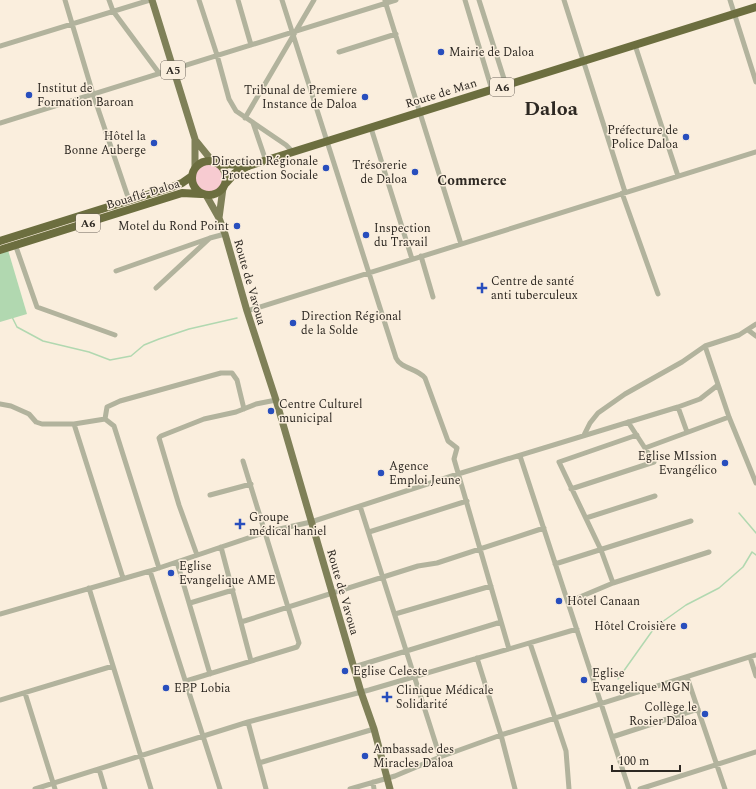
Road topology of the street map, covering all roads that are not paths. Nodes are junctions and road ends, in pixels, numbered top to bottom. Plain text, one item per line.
1 (65, 0) edge
2 (109, 0) edge
3 (151, 0) edge
4 (199, 0) edge
5 (238, 0) edge
6 (282, 0) edge
7 (314, 0) edge
8 (396, 0) edge
9 (465, 0) edge
10 (479, 0) edge
11 (564, 0) edge
12 (730, 0) edge
13 (386, 2) edge
14 (756, 7) edge
15 (113, 11) junction
16 (734, 14) junction
17 (72, 23) junction
18 (294, 33) junction
19 (396, 34) junction
20 (251, 45) junction
21 (635, 45) junction
22 (0, 46) edge
23 (339, 52) dead end
24 (218, 55) junction
25 (585, 61) junction
26 (173, 68) junction
27 (159, 73) junction
28 (756, 82) edge
29 (506, 85) junction
30 (492, 90) junction
31 (93, 94) junction
32 (420, 112) junction
33 (245, 118) junction
34 (0, 123) edge
35 (253, 123) junction
36 (371, 128) junction
37 (195, 139) junction
38 (326, 142) junction
39 (293, 152) junction
40 (756, 152) edge
41 (265, 158) junction
42 (215, 162) junction
43 (248, 166) junction
44 (194, 172) junction
45 (678, 176) junction
46 (224, 185) junction
47 (623, 193) junction
48 (204, 194) junction
49 (130, 200) junction
50 (219, 218) junction
51 (225, 234) junction
52 (11, 237) junction
53 (210, 238) junction
54 (0, 241) edge
55 (460, 244) junction
56 (16, 246) junction
57 (0, 250) edge
58 (421, 256) junction
59 (412, 259) junction
60 (116, 271) dead end
61 (368, 272) junction
62 (156, 288) dead end
63 (658, 294) dead end
64 (433, 297) dead end
65 (247, 312) junction
66 (756, 324) edge
67 (748, 330) junction
68 (115, 335) dead end
69 (756, 336) edge
70 (705, 346) junction
71 (718, 385) junction
72 (276, 400) junction
73 (0, 404) edge
74 (678, 407) junction
75 (244, 409) junction
76 (729, 417) junction
77 (105, 419) junction
78 (628, 422) junction
79 (74, 424) junction
80 (687, 432) junction
81 (584, 435) junction
82 (637, 435) junction
83 (645, 448) junction
84 (520, 456) junction
85 (243, 461) dead end
86 (458, 474) junction
87 (756, 483) edge
88 (251, 484) junction
89 (571, 489) junction
90 (210, 495) dead end
91 (655, 496) dead end
92 (467, 501) junction
93 (360, 506) junction
94 (586, 518) junction
95 (691, 521) dead end
96 (311, 522) junction
97 (544, 528) junction
98 (266, 532) junction
99 (369, 532) junction
100 (221, 547) junction
101 (481, 550) junction
102 (601, 550) junction
103 (709, 552) dead end
104 (197, 555) junction
105 (177, 562) junction
106 (556, 564) junction
107 (159, 568) junction
108 (150, 571) junction
109 (383, 577) junction
110 (123, 578) junction
111 (613, 583) junction
112 (491, 586) junction
113 (89, 588) junction
114 (233, 590) junction
115 (332, 592) junction
116 (568, 602) junction
117 (190, 603) junction
118 (288, 606) junction
119 (0, 614) edge
120 (395, 614) junction
121 (241, 622) junction
122 (501, 622) junction
123 (577, 629) junction
124 (530, 643) junction
125 (509, 649) junction
126 (407, 651) junction
127 (756, 655) edge
128 (750, 657) junction
129 (477, 658) junction
130 (251, 661) junction
131 (113, 666) junction
132 (354, 667) junction
133 (210, 674) junction
134 (415, 676) junction
135 (756, 676) edge
136 (687, 677) junction
137 (186, 681) junction
138 (361, 692) junction
139 (25, 693) junction
140 (0, 700) edge
141 (601, 704) junction
142 (698, 709) junction
143 (556, 718) junction
144 (248, 722) junction
145 (374, 729) junction
146 (203, 736) junction
147 (501, 736) junction
148 (612, 737) junction
149 (756, 752) edge
150 (141, 756) junction
151 (440, 757) junction
152 (259, 763) junction
153 (717, 765) junction
154 (99, 769) junction
155 (386, 778) junction
156 (373, 782) junction
157 (54, 786) edge
158 (35, 789) edge
159 (105, 789) edge
160 (151, 789) edge
161 (220, 789) edge
162 (266, 789) edge
163 (350, 789) edge
164 (374, 789) edge
165 (390, 789) edge
166 (515, 789) edge
167 (569, 789) edge
168 (629, 789) edge
169 (640, 789) edge
170 (725, 789) edge

1 - 17 street
2 - 15 street
3 - 15 street
3 - 26 main road, A5
4 - 24 street
5 - 20 street
6 - 18 street
7 - 18 street
8 - 13 street
9 - 30 street
10 - 29 street
11 - 25 street
12 - 16 street
13 - 18 street
13 - 19 street
14 - 16 highway, Route de Man / A6
15 - 17 street
15 - 27 street
16 - 21 highway, Route de Man / A6
16 - 28 street
17 - 22 street
17 - 31 street
18 - 20 street
18 - 33 street
18 - 38 street
19 - 23 street
19 - 32 street
20 - 24 street
21 - 25 highway, Route de Man / A6
21 - 45 street
24 - 26 street
24 - 33 street
25 - 29 highway, Route de Man / A6
25 - 47 street
26 - 27 street
26 - 37 main road, A5
27 - 31 street
29 - 30 highway, Route de Man / A6
30 - 32 highway, Route de Man / A6
31 - 34 street
31 - 49 street
32 - 36 highway, Route de Man / A6
32 - 55 street
33 - 35 street
35 - 39 street
35 - 41 street
36 - 38 highway, Route de Man / A6
36 - 59 street
37 - 42 main road, A5
37 - 44 main road, A5
38 - 39 highway, Route de Man / A6
38 - 61 street
39 - 41 highway, Route de Man / A6
40 - 45 street
41 - 43 highway, Route de Man / A6
42 - 43 highway, A6
42 - 44 highway
42 - 46 highway
43 - 46 highway, A6
44 - 48 highway
44 - 49 highway, Bouaflé-Daloa / A6
45 - 47 street
46 - 48 highway
46 - 50 main road
47 - 55 street
47 - 63 street
48 - 50 main road, Route de Vavoua
48 - 56 highway, Bouaflé-Daloa / A6
49 - 52 highway, Bouaflé-Daloa / A6
50 - 51 main road, Route de Vavoua
51 - 53 street
51 - 65 main road, Route de Vavoua
52 - 54 highway, Bouaflé-Daloa / A6
52 - 56 street
53 - 60 street
53 - 62 street
55 - 58 street
56 - 57 highway, Bouaflé-Daloa / A6
56 - 68 street
58 - 59 street
58 - 64 street
59 - 61 street
61 - 65 street
61 - 86 street
65 - 72 main road, Route de Vavoua
66 - 67 street
67 - 69 street
67 - 70 street
70 - 71 street
70 - 81 street
71 - 74 street
71 - 76 street
72 - 75 street
72 - 96 main road, Route de Vavoua
73 - 79 street
74 - 78 street
74 - 80 street
75 - 77 street
75 - 104 street
76 - 80 street
76 - 87 street
77 - 79 street
77 - 107 street
78 - 81 street
78 - 82 street
79 - 110 street
80 - 83 street
81 - 84 street
82 - 83 street
82 - 89 street
83 - 89 street
84 - 86 street
84 - 97 street
85 - 88 street
86 - 92 street
86 - 93 street
88 - 90 street
88 - 98 street
89 - 94 street
91 - 94 street
92 - 99 street
92 - 101 street
93 - 96 street
93 - 99 street
94 - 102 street
95 - 102 street
96 - 98 street
96 - 115 main road, Route de Vavoua
97 - 101 street
97 - 106 street
98 - 100 street
98 - 118 street
99 - 109 street
100 - 104 street
100 - 114 street
101 - 109 street
101 - 112 street
102 - 106 street
102 - 111 street
103 - 111 street
104 - 105 street
105 - 107 street
105 - 117 street
106 - 116 street
107 - 108 street
108 - 110 street
108 - 137 street
109 - 115 street
109 - 120 street
110 - 113 street
111 - 116 street
112 - 120 street
112 - 122 street
113 - 119 street
113 - 131 street
114 - 117 street
114 - 121 street
115 - 118 street
115 - 132 main road, Route de Vavoua
116 - 123 street
117 - 133 street
118 - 121 street
118 - 130 street
120 - 126 street
121 - 130 street
122 - 125 street
122 - 126 street
123 - 124 street
123 - 141 street
124 - 125 street
124 - 143 street
125 - 129 street
126 - 132 street
126 - 134 street
127 - 128 street
128 - 135 street
128 - 136 street
129 - 134 street
129 - 147 street
130 - 133 street
131 - 139 street
131 - 150 street
132 - 138 main road, Route de Vavoua
133 - 137 street
134 - 138 street
134 - 151 street
136 - 141 street
136 - 142 street
137 - 146 street
138 - 144 street
138 - 145 main road, Route de Vavoua
139 - 140 street
139 - 157 street
141 - 143 street
141 - 148 street
142 - 148 street
142 - 153 street
143 - 147 street
143 - 167 street
144 - 146 street
144 - 152 street
145 - 152 street
145 - 155 main road, Route de Vavoua
146 - 150 street
146 - 161 street
147 - 151 street
147 - 166 street
148 - 168 street
149 - 153 street
150 - 154 street
150 - 160 street
151 - 155 street
152 - 162 street
153 - 169 street
153 - 170 street
154 - 157 street
154 - 159 street
155 - 156 street
155 - 165 main road, Route de Vavoua
156 - 163 street
156 - 164 street
157 - 158 street

